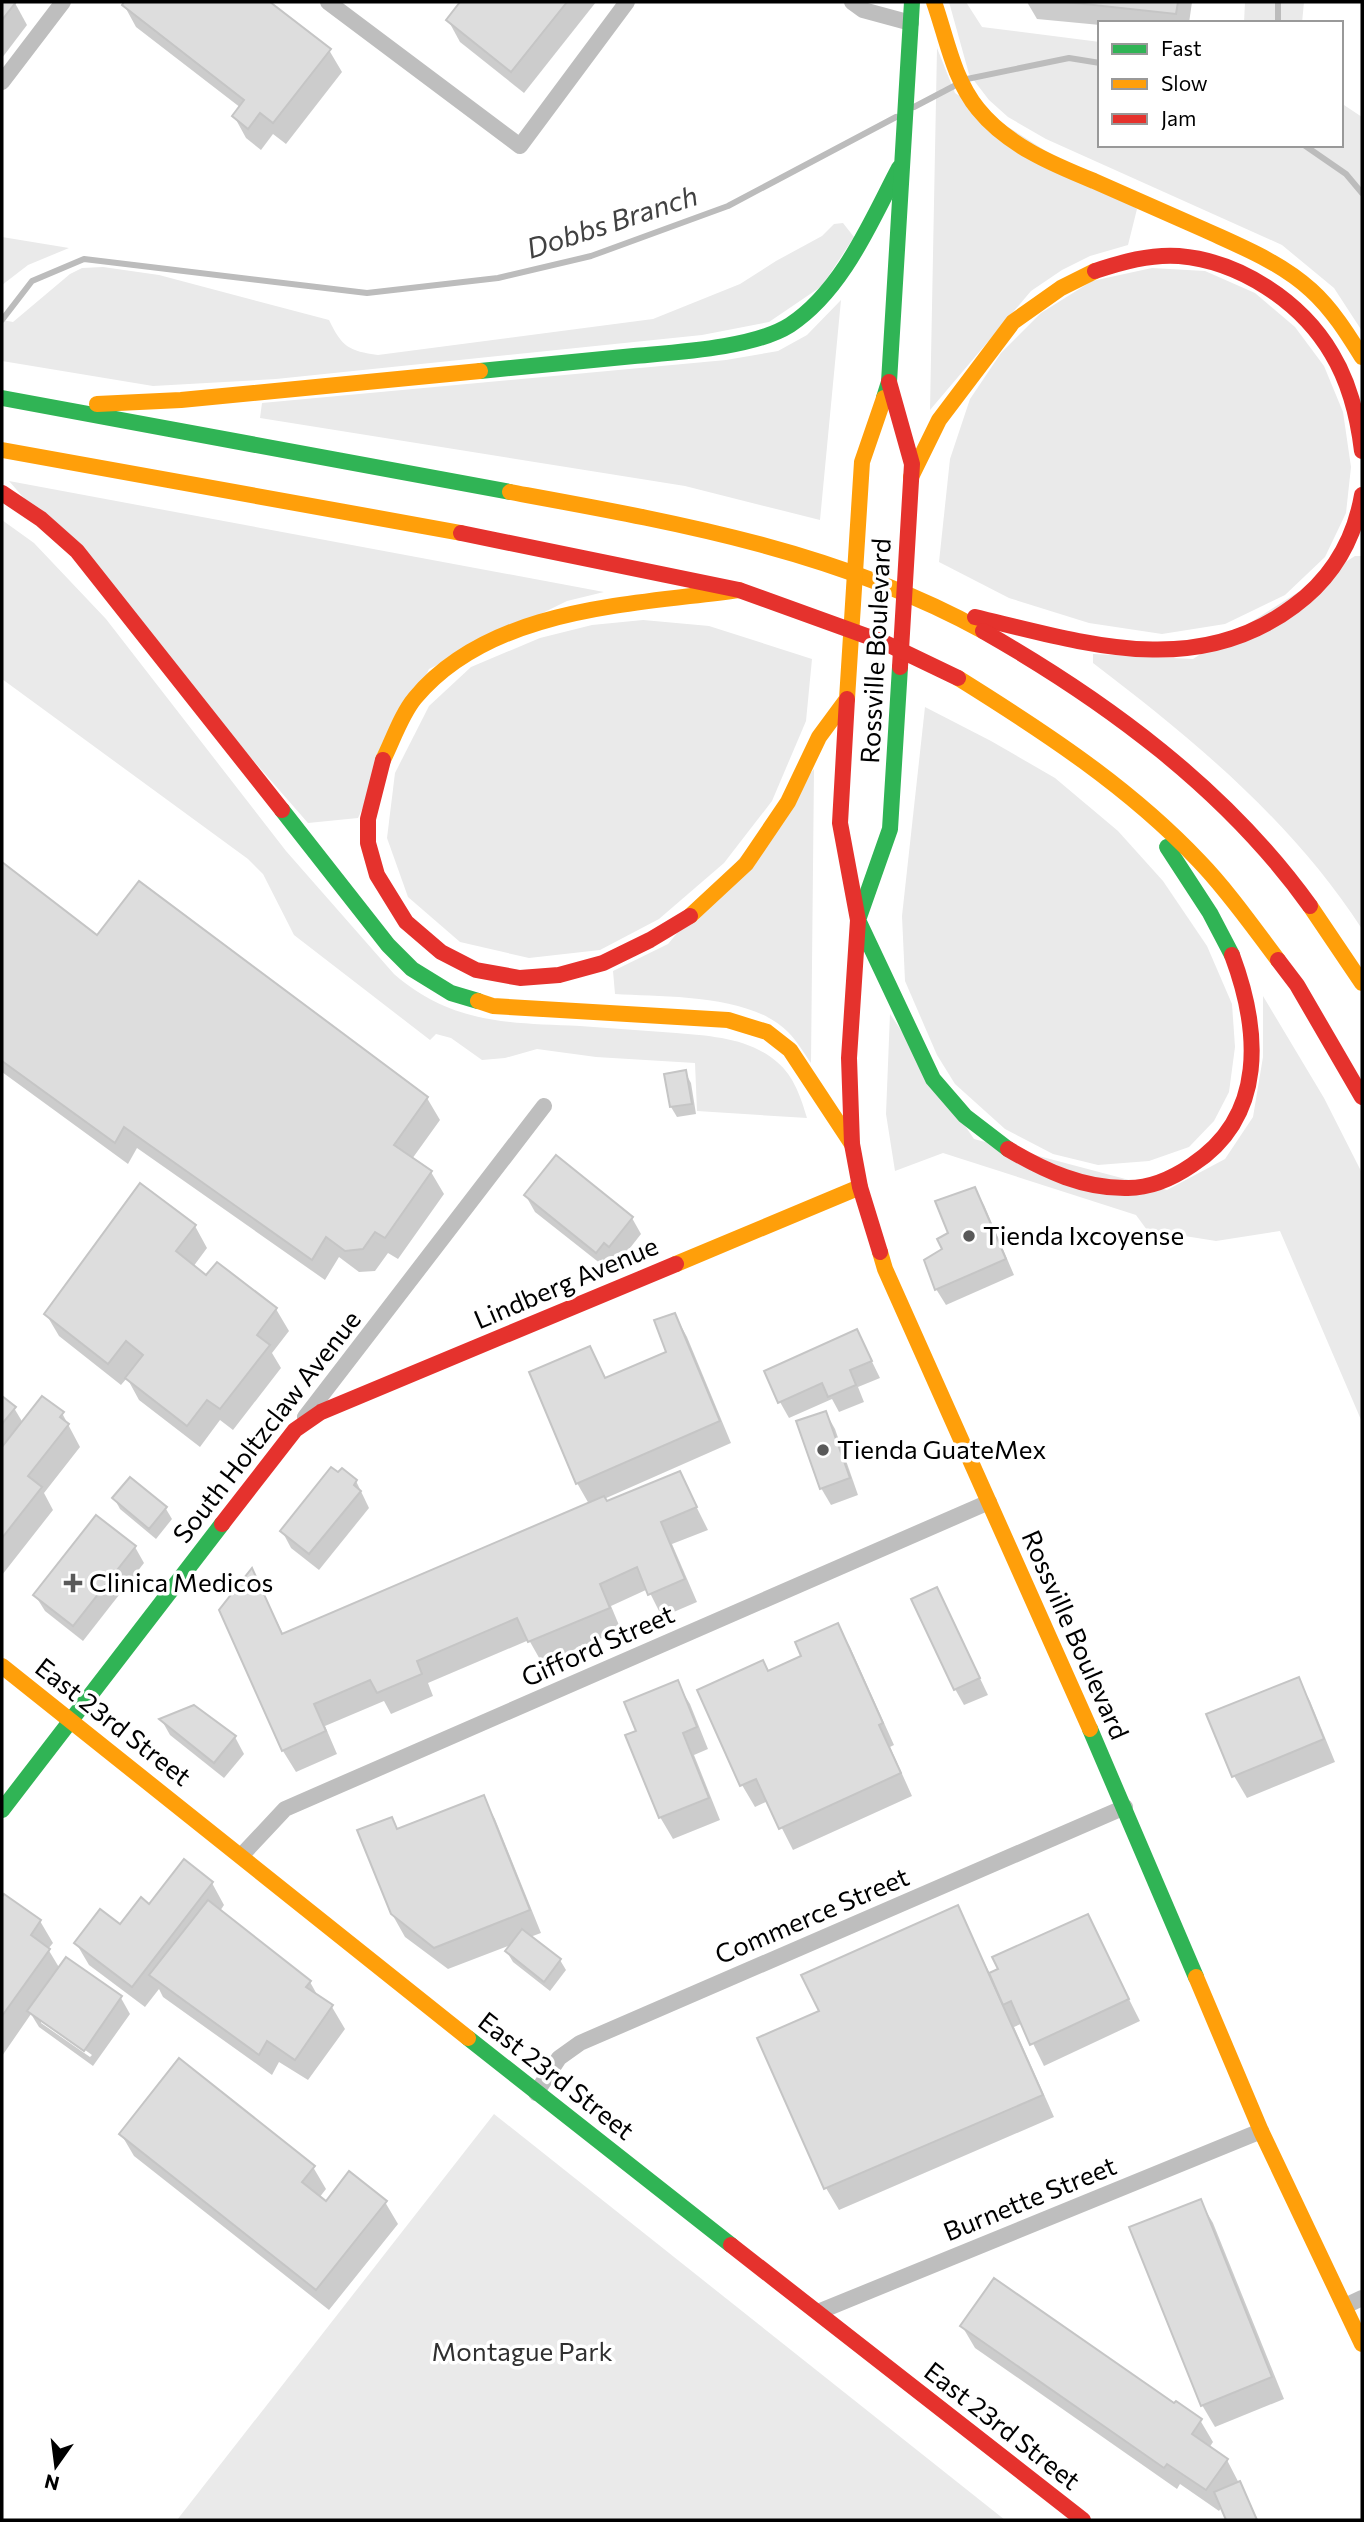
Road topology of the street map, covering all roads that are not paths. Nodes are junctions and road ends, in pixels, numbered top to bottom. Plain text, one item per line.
1 (64, 2) edge
2 (328, 2) edge
3 (627, 2) edge
4 (852, 2) edge
5 (912, 2) edge
6 (934, 2) edge
7 (911, 23) junction
8 (2, 82) edge
9 (904, 159) junction
10 (1362, 357) edge
11 (889, 382) junction
12 (2, 398) edge
13 (46, 407) junction
14 (2, 450) edge
15 (1362, 451) edge
16 (911, 477) junction
17 (2, 493) edge
18 (1362, 495) edge
19 (739, 590) junction
20 (943, 610) junction
21 (847, 699) junction
22 (1142, 808) junction
23 (858, 920) junction
24 (1362, 984) edge
25 (1362, 1097) edge
26 (544, 1106) dead end
27 (852, 1144) junction
28 (860, 1187) junction
29 (295, 1430) junction
30 (989, 1502) junction
31 (2, 1666) edge
32 (72, 1720) junction
33 (1125, 1807) junction
34 (2, 1810) edge
35 (241, 1856) junction
36 (536, 2093) junction
37 (1261, 2131) junction
38 (1362, 2298) edge
39 (1345, 2306) junction
40 (818, 2312) junction
41 (1362, 2344) edge
42 (1083, 2520) edge

1 - 8 street
2 - 3 street
4 - 7 street
5 - 7 main road, Rossville Boulevard
6 - 10 main road
7 - 9 main road, Rossville Boulevard
9 - 11 main road, Rossville Boulevard
9 - 13 main road
11 - 16 main road, Rossville Boulevard
11 - 21 main road, Rossville Boulevard
12 - 13 main road
13 - 20 main road
14 - 19 main road
15 - 16 main road
16 - 23 main road, Rossville Boulevard
17 - 27 main road
18 - 20 main road
19 - 21 main road
19 - 22 main road
20 - 24 main road
21 - 23 main road, Rossville Boulevard
22 - 23 main road
22 - 25 main road
23 - 27 main road, Rossville Boulevard
26 - 29 street, South Holtzclaw Avenue
27 - 28 main road, Rossville Boulevard
28 - 29 main road, Lindberg Avenue
28 - 30 main road, Rossville Boulevard
29 - 32 main road, South Holtzclaw Avenue
30 - 33 main road, Rossville Boulevard
30 - 35 street, Gifford Street
31 - 32 main road, East 23rd Street
32 - 34 main road, South Holtzclaw Avenue
32 - 35 main road, East 23rd Street
33 - 36 street, Commerce Street
33 - 37 main road, Rossville Boulevard
35 - 36 main road, East 23rd Street
36 - 40 main road, East 23rd Street
37 - 39 main road, Rossville Boulevard
37 - 40 street, Burnette Street
38 - 39 street
39 - 41 main road, Rossville Boulevard
40 - 42 main road, East 23rd Street

